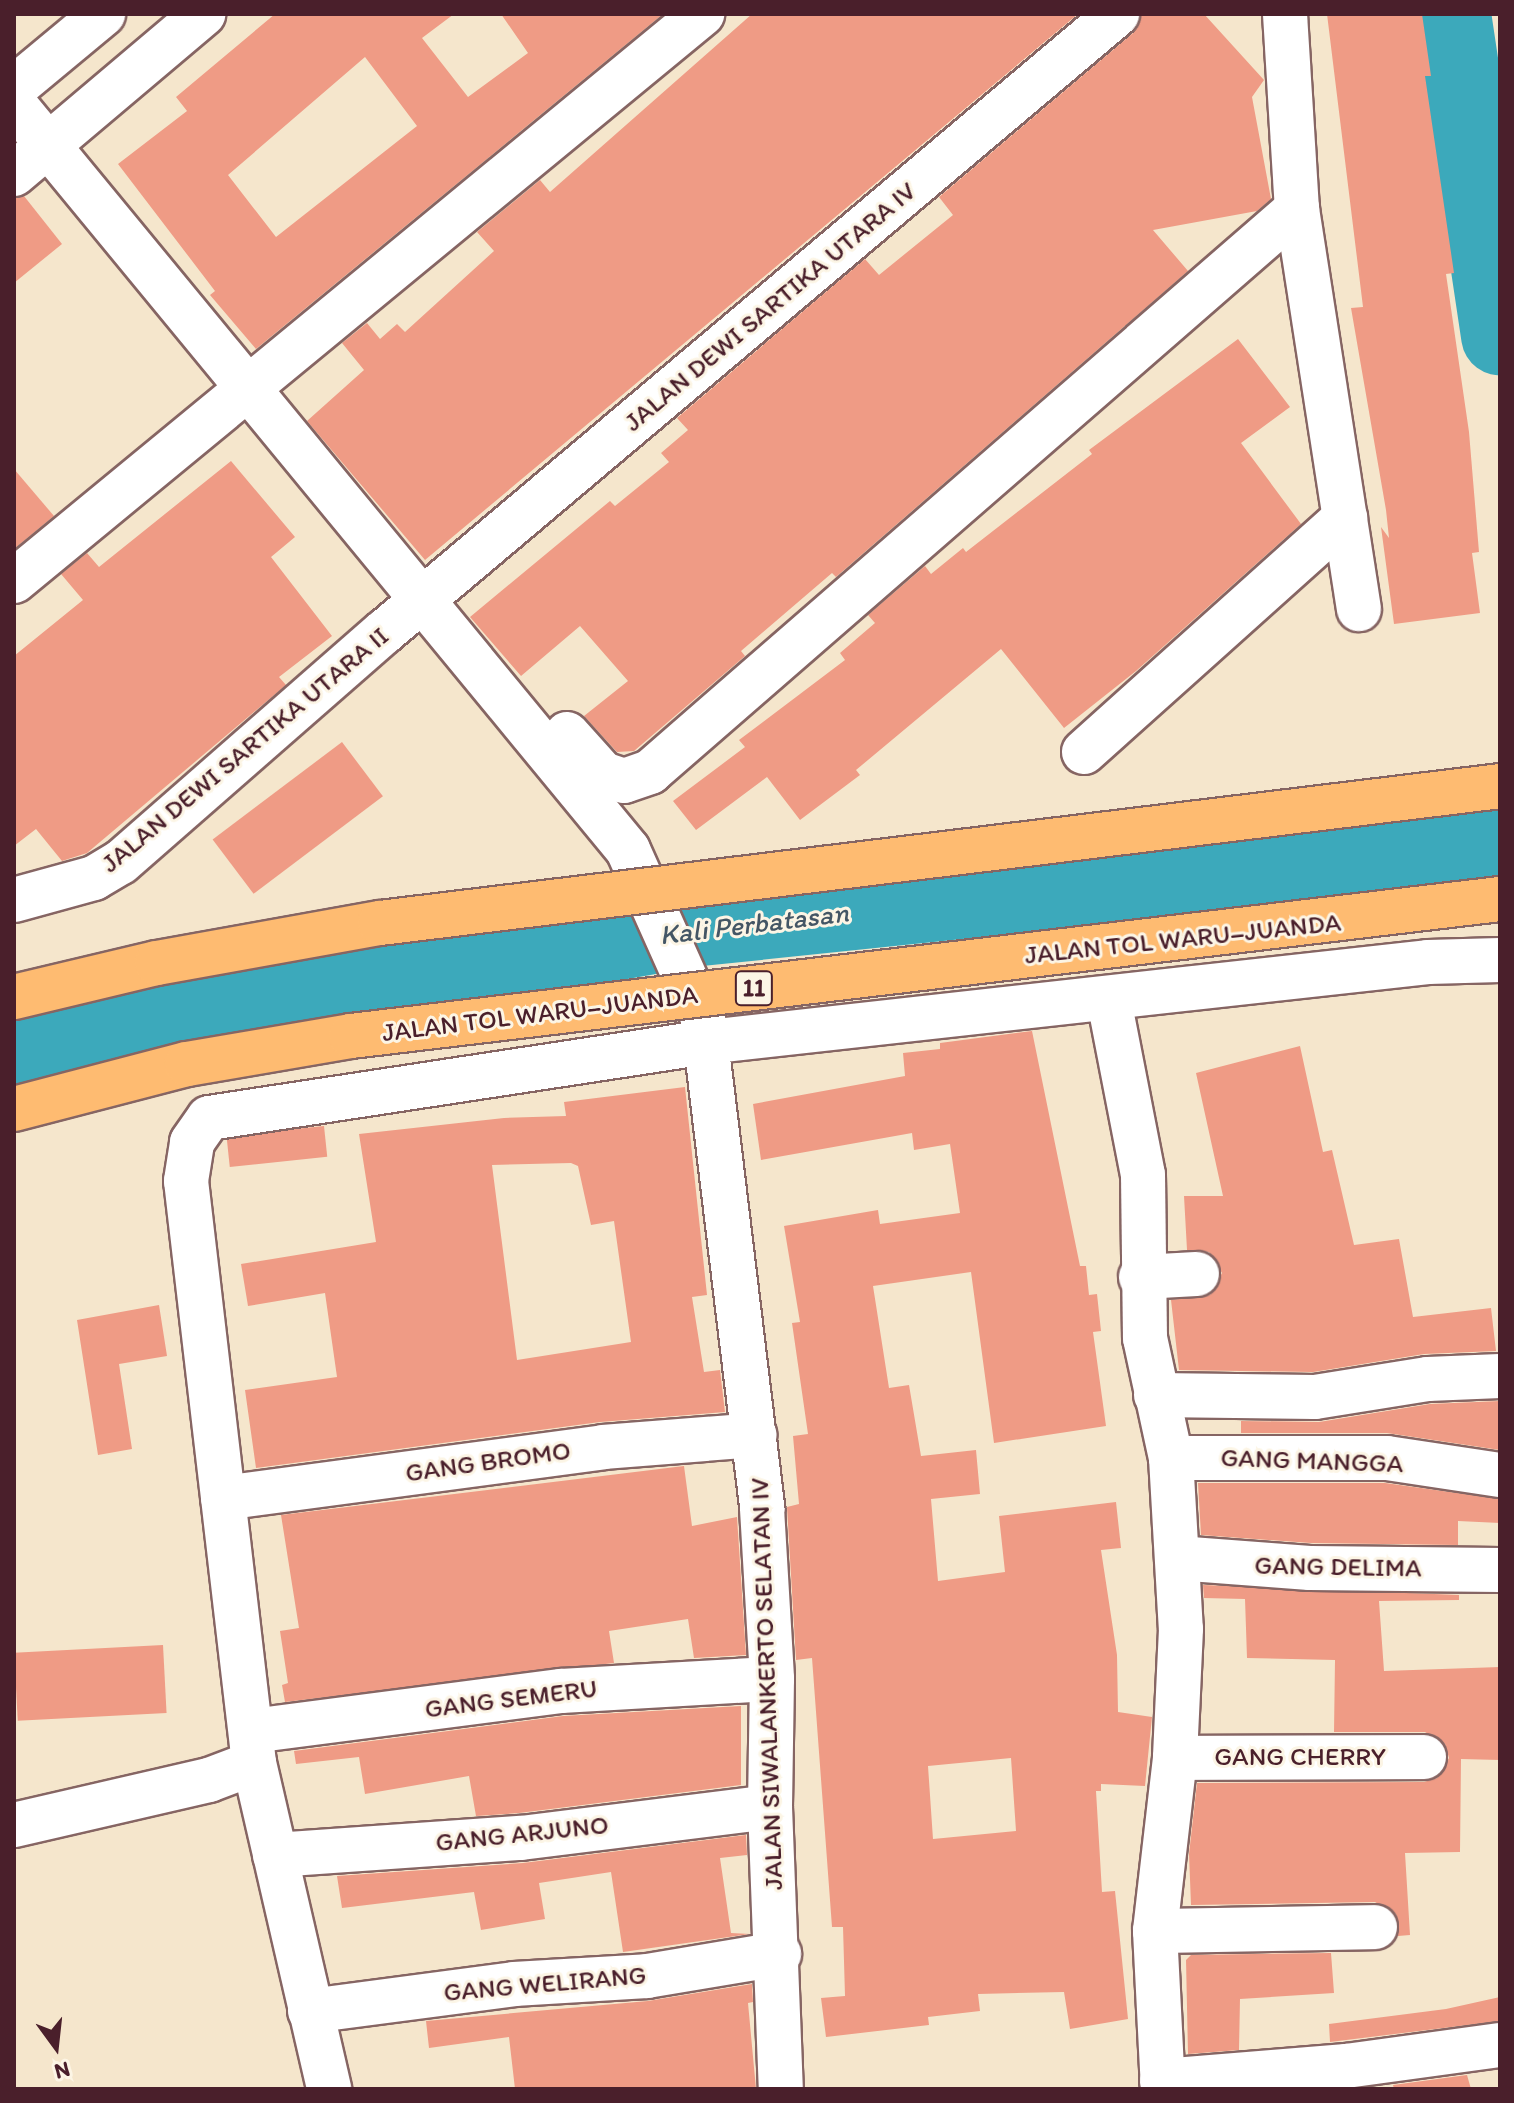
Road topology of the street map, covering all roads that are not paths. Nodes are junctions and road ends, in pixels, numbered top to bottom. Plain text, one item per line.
1 (103, 14) edge
2 (203, 14) edge
3 (702, 14) edge
4 (1117, 14) edge
5 (1285, 14) edge
6 (14, 88) edge
7 (14, 104) edge
8 (47, 144) junction
9 (14, 174) edge
10 (1297, 209) junction
11 (248, 388) junction
12 (1345, 518) junction
13 (14, 581) edge
14 (423, 600) junction
15 (1359, 609) dead end
16 (521, 719) junction
17 (1084, 752) dead end
18 (1500, 786) edge
19 (1500, 899) edge
20 (14, 900) edge
21 (1500, 960) edge
22 (14, 997) edge
23 (1109, 1000) junction
24 (705, 1030) junction
25 (14, 1109) edge
26 (1197, 1274) dead end
27 (1141, 1277) junction
28 (1500, 1376) edge
29 (1156, 1395) junction
30 (755, 1435) junction
31 (1171, 1458) junction
32 (1500, 1475) edge
33 (223, 1498) junction
34 (1177, 1558) junction
35 (1500, 1570) edge
36 (772, 1679) junction
37 (253, 1747) junction
38 (1424, 1757) dead end
39 (1175, 1758) junction
40 (770, 1807) junction
41 (14, 1825) edge
42 (275, 1855) junction
43 (1375, 1927) dead end
44 (1155, 1931) junction
45 (779, 1954) junction
46 (310, 2011) junction
47 (1500, 2045) edge
48 (1163, 2085) edge
49 (329, 2089) edge
50 (781, 2089) edge

1 - 6 street
2 - 8 street
3 - 11 street
4 - 14 street, JALAN DEWI SARTIKA UTARA IV
5 - 10 street
7 - 8 street, JALAN SIWALANKERTO SELATAN IV
8 - 9 street
8 - 11 street, JALAN SIWALANKERTO SELATAN IV
10 - 12 street
10 - 16 street
11 - 13 street
11 - 14 street, JALAN SIWALANKERTO SELATAN IV
12 - 15 street
12 - 17 street
14 - 16 street, JALAN SIWALANKERTO SELATAN IV
14 - 20 street, JALAN DEWI SARTIKA UTARA II
16 - 24 street, JALAN SIWALANKERTO SELATAN IV, bridge
18 - 22 highway, bridge
19 - 25 highway, JALAN TOL WARU–JUANDA / 11, bridge
21 - 23 street
23 - 24 street
23 - 27 street
24 - 30 street, JALAN SIWALANKERTO SELATAN IV
24 - 33 street
26 - 27 street
27 - 29 street
28 - 29 street
29 - 31 street
30 - 33 street, GANG BROMO
30 - 36 street, JALAN SIWALANKERTO SELATAN IV
31 - 32 street, GANG MANGGA
31 - 34 street
33 - 37 street
34 - 35 street, GANG DELIMA
34 - 39 street
36 - 37 street, GANG SEMERU
36 - 40 street, JALAN SIWALANKERTO SELATAN IV
37 - 41 street, GANG SEMERU
37 - 42 street
38 - 39 street, GANG CHERRY
39 - 44 street
40 - 42 street, GANG ARJUNO
40 - 45 street, JALAN SIWALANKERTO SELATAN IV
42 - 46 street
43 - 44 street
44 - 48 street
45 - 46 street, GANG WELIRANG
45 - 50 street, JALAN SIWALANKERTO SELATAN IV
46 - 49 street
47 - 48 street

